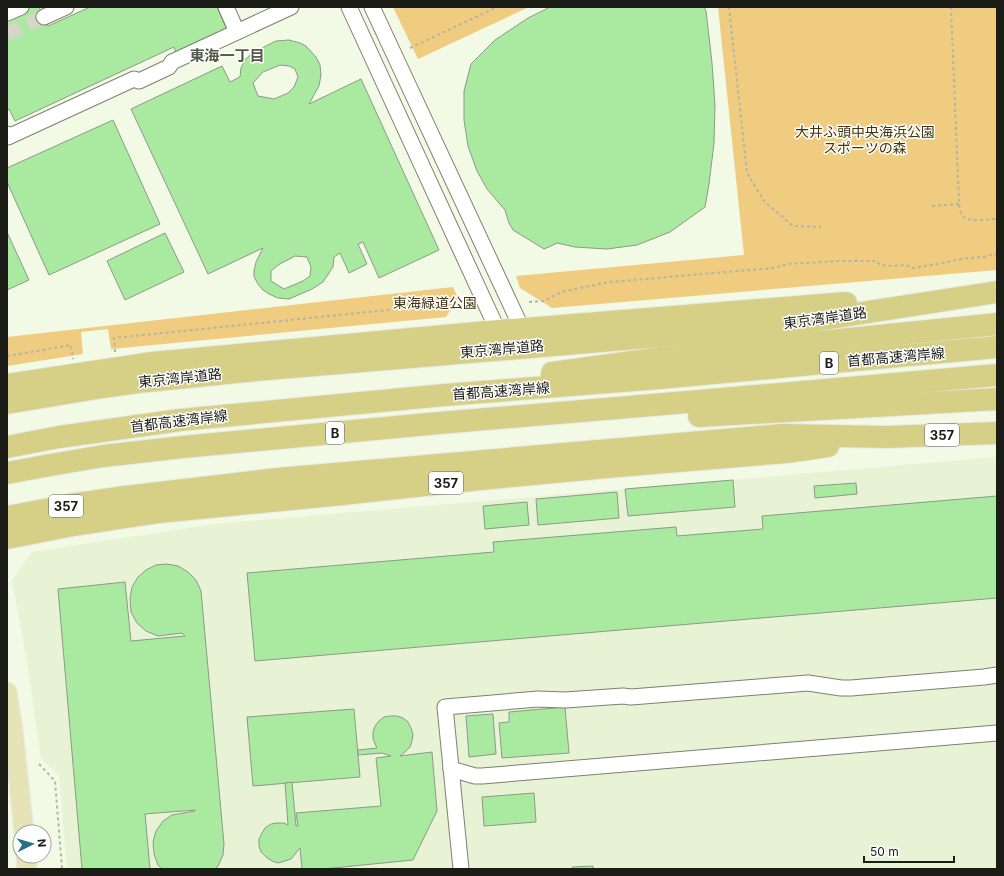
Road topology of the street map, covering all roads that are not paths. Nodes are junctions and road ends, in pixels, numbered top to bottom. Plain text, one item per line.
1 (21, 7) edge
2 (226, 7) edge
3 (291, 7) edge
4 (349, 7) edge
5 (372, 7) edge
6 (7, 13) edge
7 (237, 32) junction
8 (8, 135) edge
9 (997, 292) edge
10 (925, 303) junction
11 (997, 324) edge
12 (522, 329) junction
13 (498, 331) junction
14 (997, 347) edge
15 (661, 368) junction
16 (997, 375) edge
17 (7, 385) edge
18 (997, 399) edge
19 (7, 403) edge
20 (663, 411) junction
21 (180, 420) junction
22 (997, 433) edge
23 (7, 435) edge
24 (886, 437) junction
25 (7, 447) edge
26 (183, 447) junction
27 (7, 473) edge
28 (7, 487) edge
29 (7, 517) edge
30 (7, 538) edge
31 (997, 675) edge
32 (7, 692) edge
33 (997, 733) edge
34 (452, 769) junction
35 (23, 824) edge
36 (461, 869) edge

1 - 6 street
2 - 7 street
3 - 7 street
4 - 13 street
5 - 12 street
7 - 8 street
9 - 10 highway, 東京湾岸道路
10 - 12 highway
10 - 19 highway, 東京湾岸道路
11 - 15 highway
12 - 13 highway
13 - 17 highway
14 - 15 highway, 首都高速湾岸線 / B
15 - 21 highway, 首都高速湾岸線 / B
16 - 20 highway, 首都高速湾岸線 / B
18 - 20 highway
20 - 26 highway, 首都高速湾岸線 / B
21 - 23 highway, B
21 - 25 highway, 首都高速湾岸線 / B
22 - 24 highway, 357
24 - 29 highway, 357
24 - 30 highway, 357
26 - 27 highway, 首都高速湾岸線 / B
26 - 28 highway, B
31 - 34 street
32 - 35 main road
33 - 34 street
34 - 36 street

